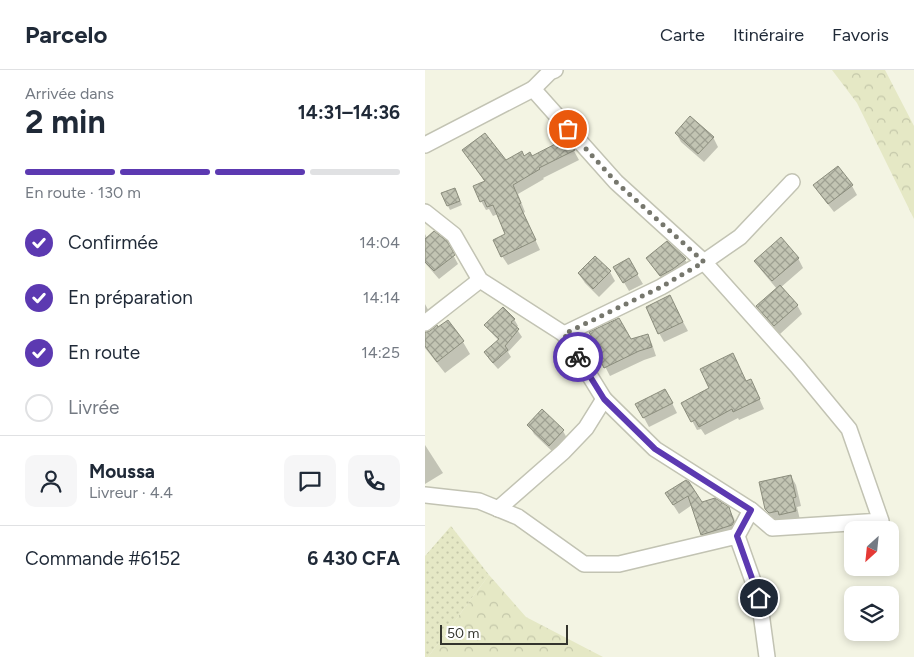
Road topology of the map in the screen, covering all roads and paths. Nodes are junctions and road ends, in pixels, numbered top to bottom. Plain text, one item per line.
1 (555, 70) edge
2 (533, 89) junction
3 (425, 145) edge
4 (792, 182) dead end
5 (425, 212) edge
6 (704, 262) junction
7 (479, 280) junction
8 (425, 323) edge
9 (564, 334) junction
10 (604, 399) junction
11 (425, 495) edge
12 (498, 509) junction
13 (751, 510) junction
14 (737, 536) junction
15 (767, 657) edge

1 - 2 street
2 - 3 street
2 - 6 street
4 - 6 street
5 - 7 street
6 - 9 street
6 - 13 street
7 - 8 street
7 - 9 street
9 - 10 street
10 - 12 street
10 - 13 street
11 - 12 street
12 - 14 street
13 - 14 street
14 - 15 street

